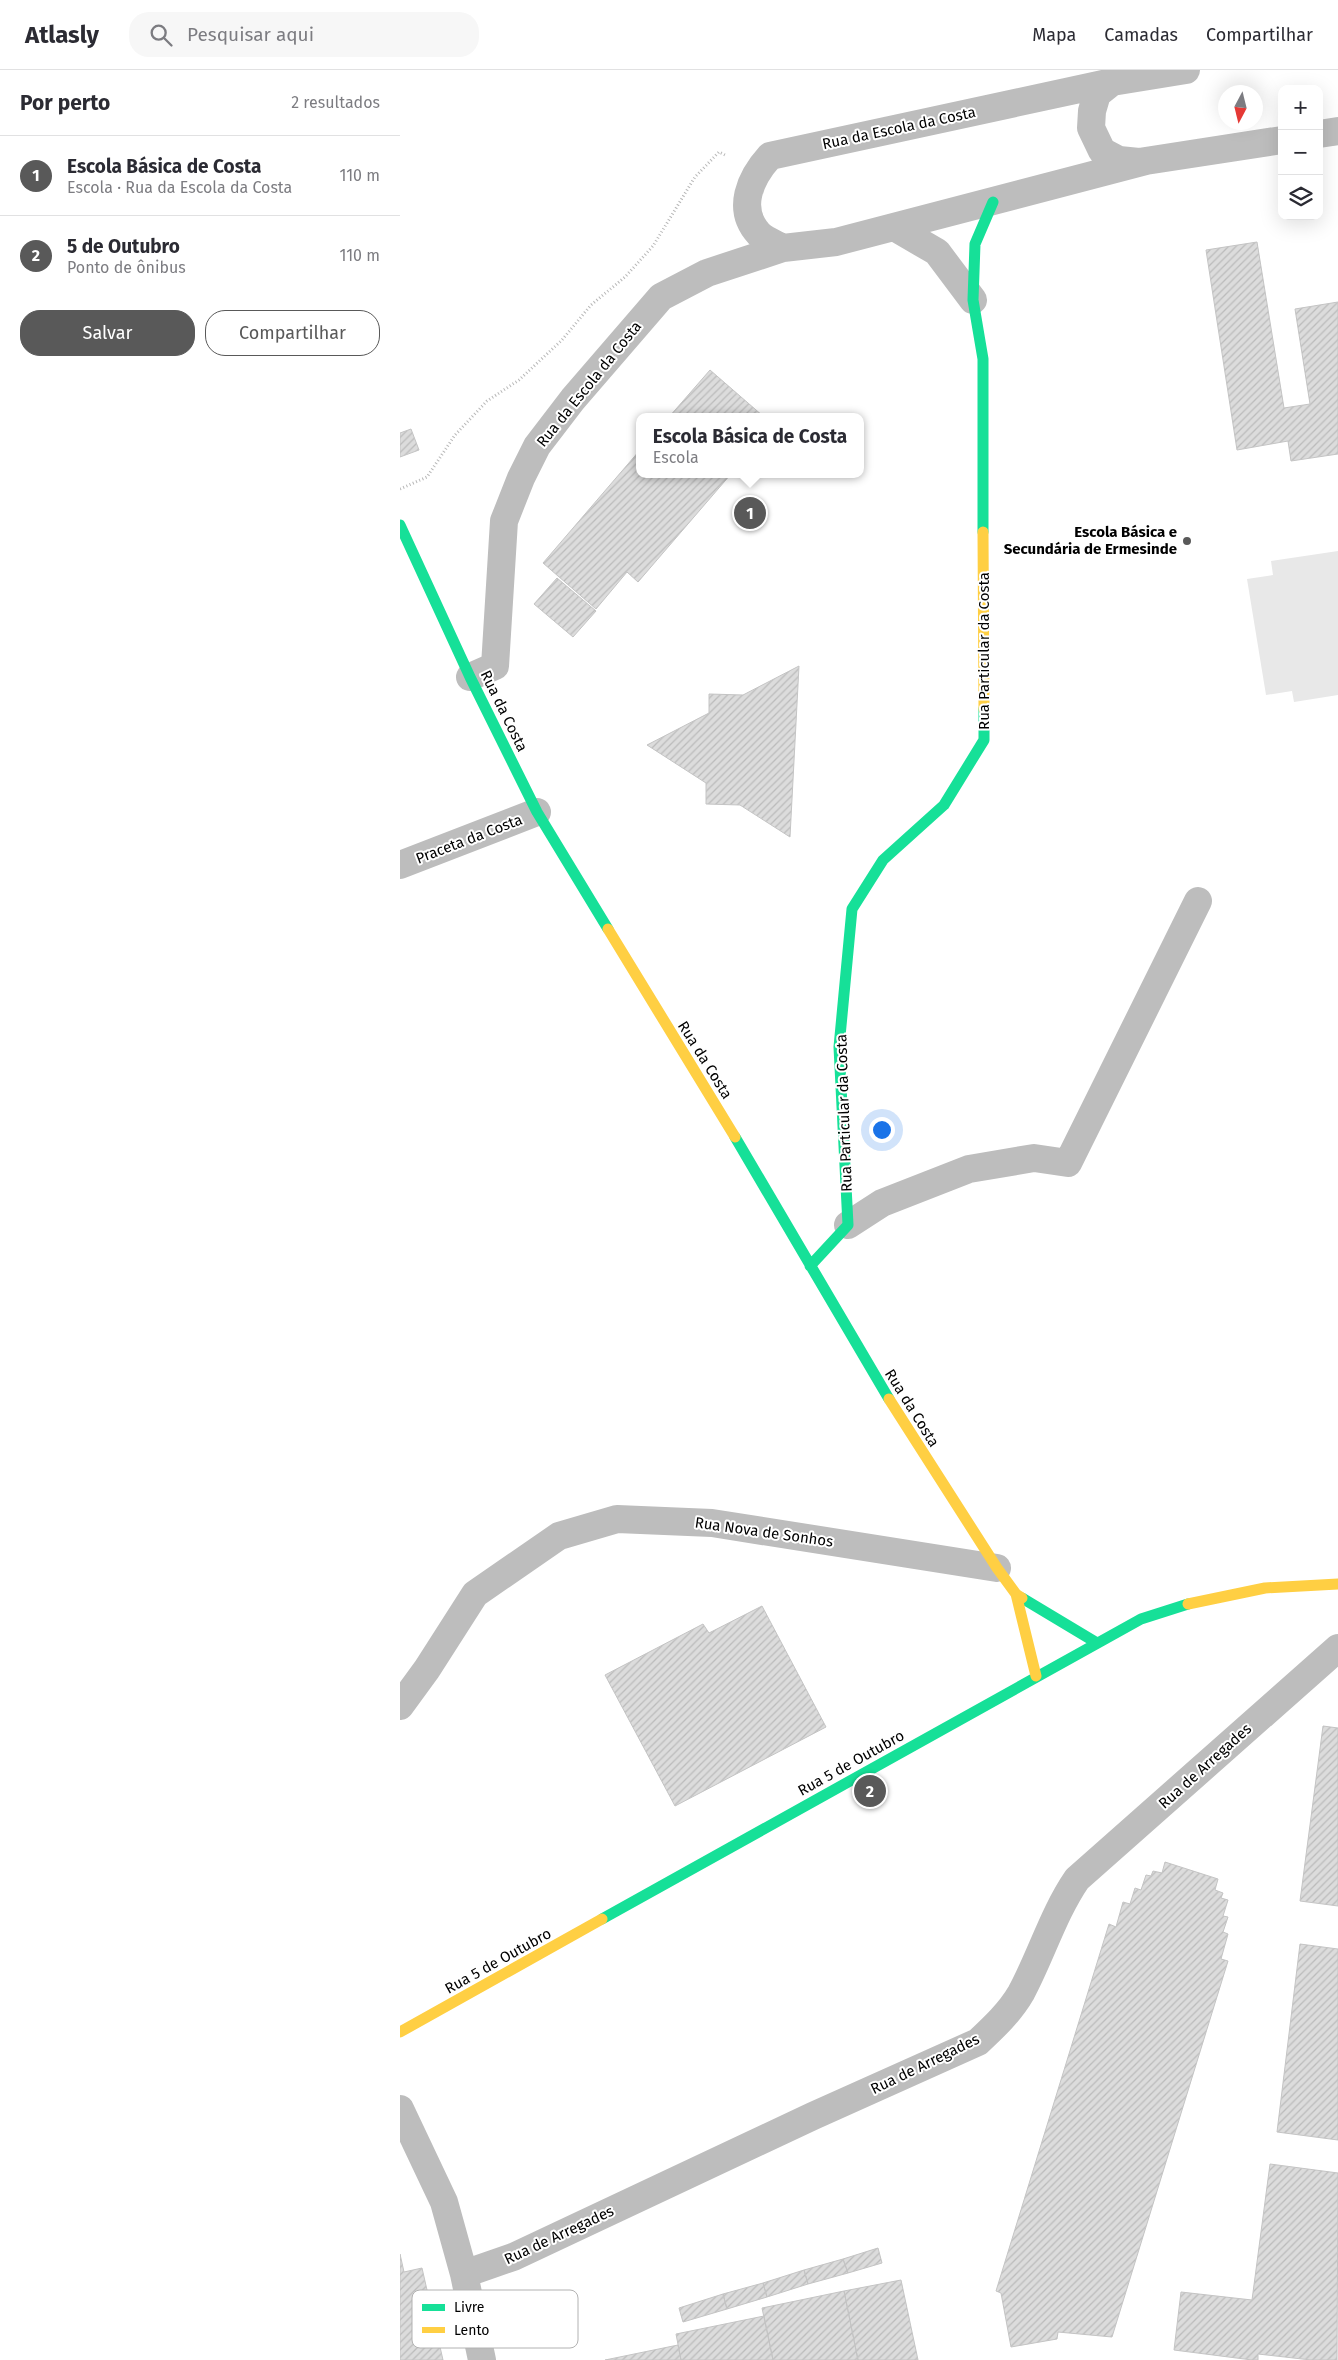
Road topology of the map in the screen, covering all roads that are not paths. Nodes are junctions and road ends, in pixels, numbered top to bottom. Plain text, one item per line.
1 (1186, 70) edge
2 (1112, 82) junction
3 (1338, 131) edge
4 (1323, 133) edge
5 (1278, 141) edge
6 (1146, 161) junction
7 (993, 202) junction
8 (894, 227) junction
9 (783, 248) junction
10 (973, 300) junction
11 (400, 524) edge
12 (470, 677) junction
13 (537, 812) junction
14 (400, 865) edge
15 (1198, 901) dead end
16 (848, 1225) junction
17 (810, 1266) junction
18 (997, 1568) junction
19 (1338, 1584) edge
20 (1016, 1594) junction
21 (1097, 1643) junction
22 (1338, 1648) edge
23 (1036, 1676) junction
24 (400, 1706) edge
25 (400, 2032) edge
26 (400, 2109) edge
27 (464, 2274) junction
28 (467, 2290) edge

1 - 2 street, Rua da Escola da Costa
2 - 6 street
2 - 9 street, Rua da Escola da Costa
3 - 4 street
5 - 6 street
6 - 7 street, Rua da Escola da Costa
7 - 8 street, Rua da Escola da Costa
7 - 10 street, Rua Particular da Costa
8 - 9 street, Rua da Escola da Costa
8 - 10 street, Rua Particular da Costa
9 - 12 street, Rua da Escola da Costa
10 - 16 street, Rua Particular da Costa
11 - 12 street, Rua da Costa
12 - 13 street, Rua da Costa
13 - 14 street, Praceta da Costa
13 - 17 street, Rua da Costa
15 - 16 street
16 - 17 street
17 - 18 street, Rua da Costa
18 - 20 street, Rua da Costa
18 - 24 street, Rua Nova de Sonhos
19 - 21 street, Rua 5 de Outubro
20 - 21 street, Rua da Costa
20 - 23 street, Rua da Costa
21 - 23 street, Rua 5 de Outubro
22 - 27 street, Rua de Arregades
23 - 25 street, Rua 5 de Outubro
26 - 27 street
27 - 28 street

